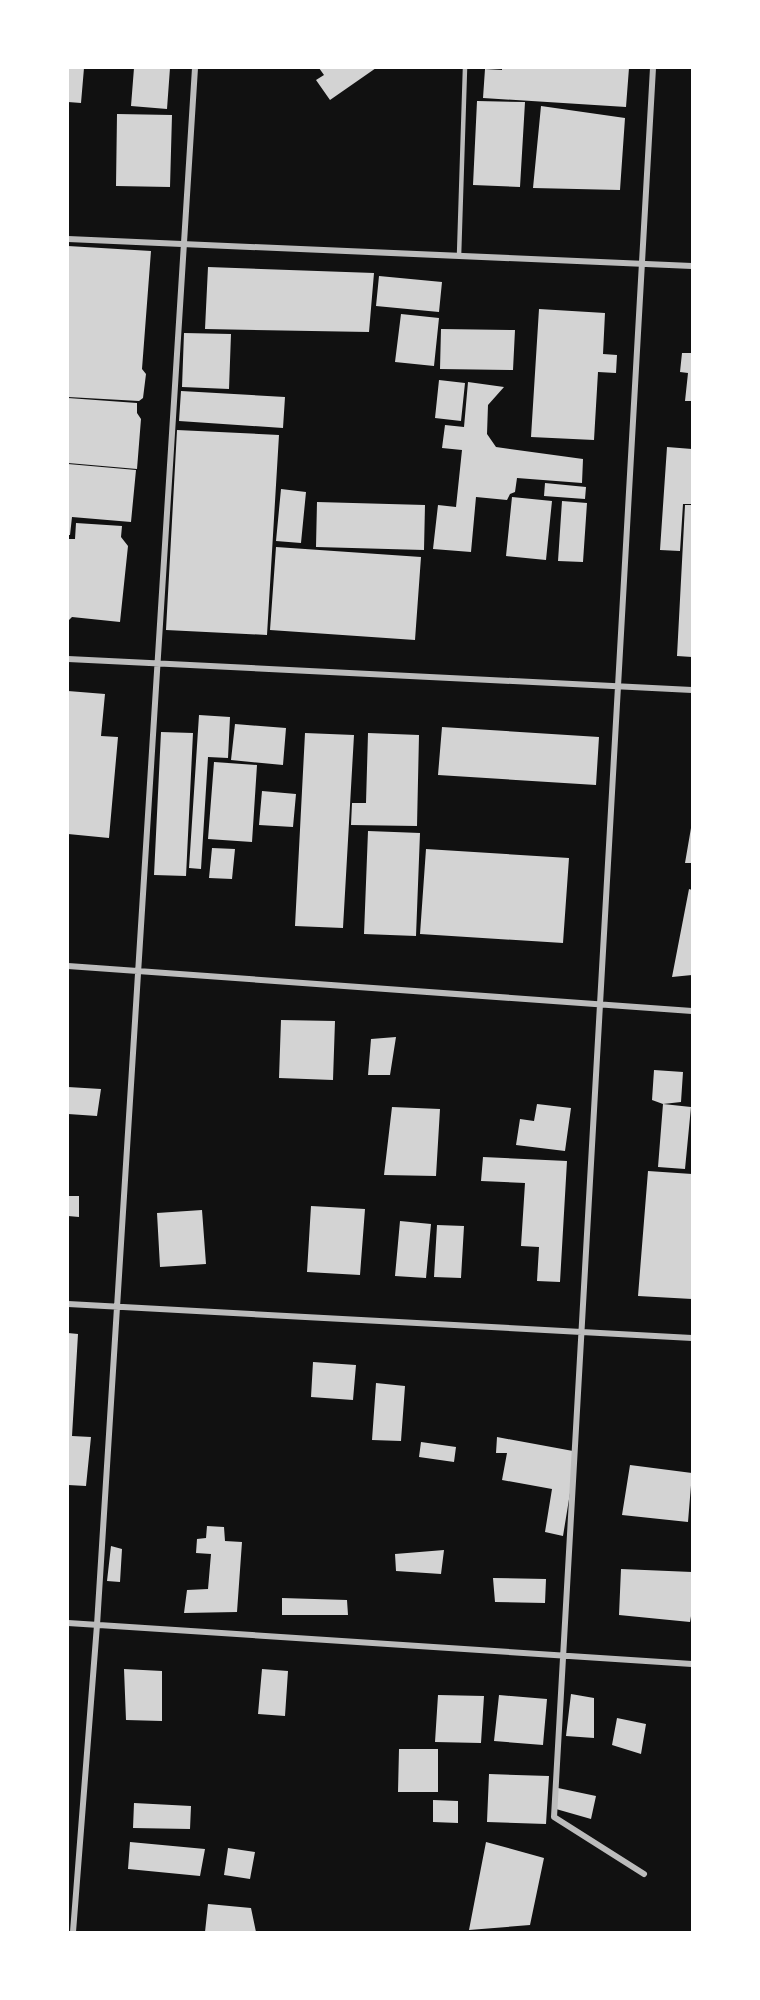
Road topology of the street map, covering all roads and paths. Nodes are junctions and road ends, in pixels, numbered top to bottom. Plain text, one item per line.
1 (195, 68) edge
2 (465, 68) edge
3 (653, 68) edge
4 (68, 239) edge
5 (185, 244) junction
6 (459, 256) junction
7 (642, 264) junction
8 (693, 266) edge
9 (68, 659) edge
10 (158, 664) junction
11 (618, 686) junction
12 (693, 690) edge
13 (68, 966) edge
14 (138, 971) junction
15 (600, 1004) junction
16 (693, 1011) edge
17 (68, 1304) edge
18 (117, 1306) junction
19 (582, 1332) junction
20 (693, 1338) edge
21 (68, 1623) edge
22 (97, 1625) junction
23 (563, 1655) junction
24 (693, 1664) edge
25 (645, 1874) dead end
26 (73, 1932) edge

1 - 5 street
2 - 6 lane
3 - 7 street
4 - 5 street
5 - 6 street
5 - 10 street
6 - 7 street
7 - 8 street
7 - 11 street
9 - 10 street
10 - 11 street
10 - 14 street
11 - 12 street
11 - 15 street
13 - 14 street
14 - 15 street
14 - 18 street
15 - 16 street
15 - 19 street
17 - 18 street
18 - 19 street
18 - 22 street
19 - 20 street
19 - 23 street
21 - 22 street
22 - 23 street
22 - 26 street
23 - 24 street
23 - 25 street

